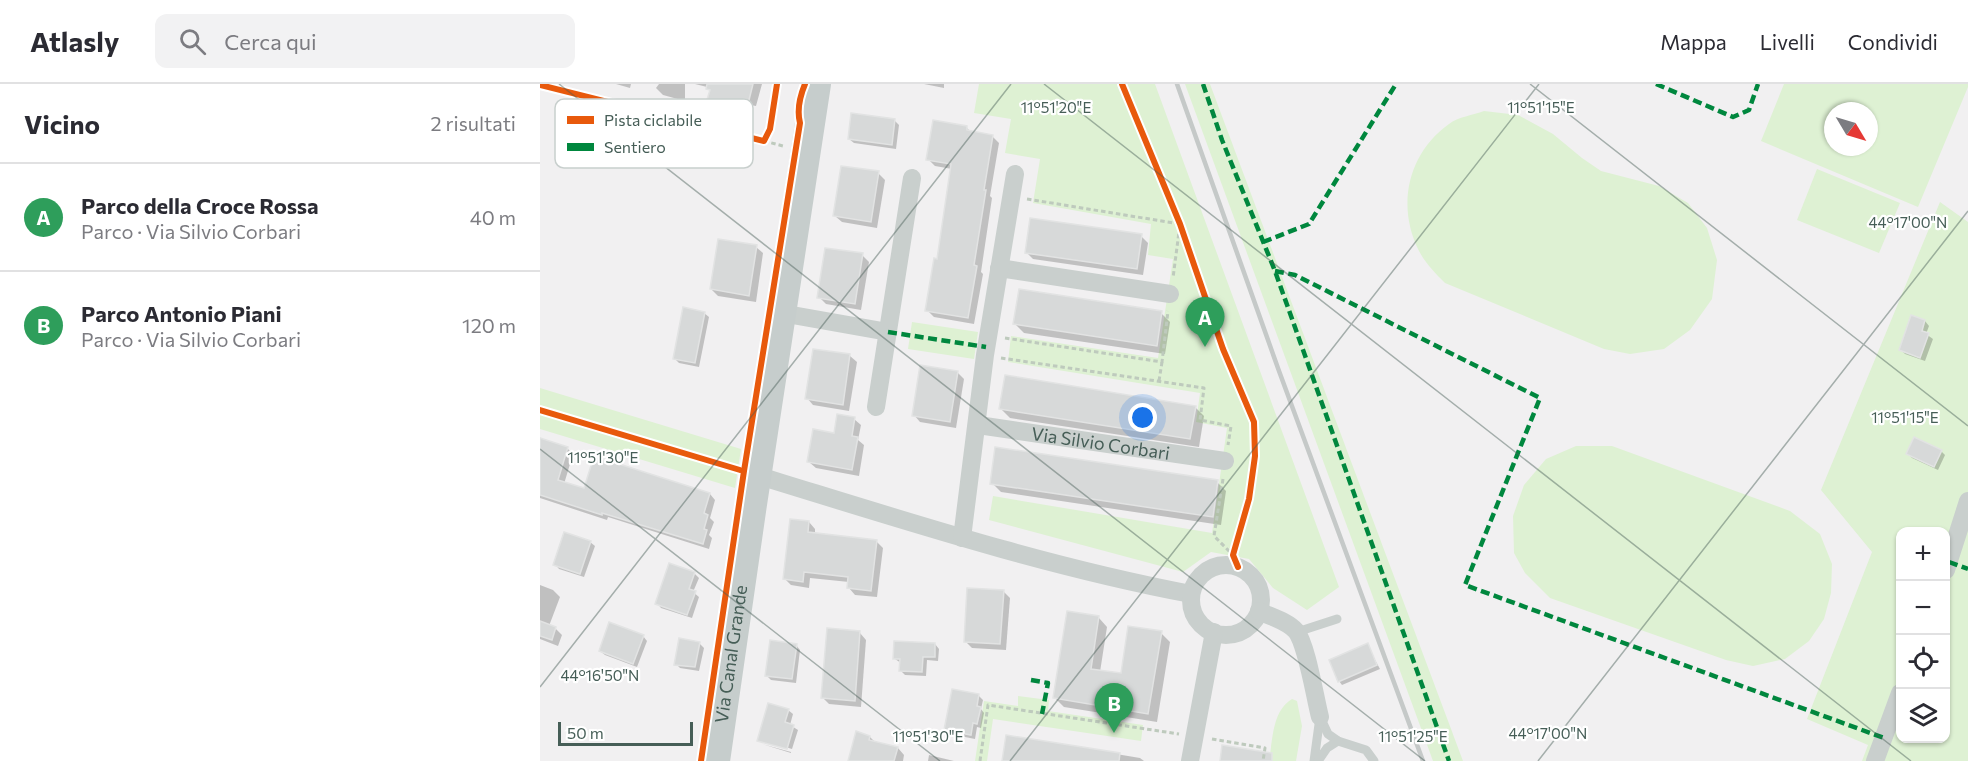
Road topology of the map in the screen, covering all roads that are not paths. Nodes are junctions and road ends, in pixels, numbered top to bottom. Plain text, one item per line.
1 (816, 84) edge
2 (1015, 174) dead end
3 (912, 178) dead end
4 (999, 268) junction
5 (1170, 294) dead end
6 (781, 313) junction
7 (888, 332) junction
8 (876, 406) dead end
9 (978, 425) junction
10 (1225, 461) road end
11 (756, 475) junction
12 (1968, 501) edge
13 (962, 538) junction
14 (1950, 557) edge
15 (1191, 594) junction
16 (1259, 611) junction
17 (1337, 619) dead end
18 (1214, 632) junction
19 (1297, 632) junction
20 (1896, 704) edge
21 (1320, 717) junction
22 (1338, 741) junction
23 (715, 761) edge
24 (1190, 761) edge
25 (1316, 761) edge
26 (1374, 761) edge
27 (1875, 761) edge

1 - 6 main road, Via Canal Grande
2 - 4 street
3 - 7 street
4 - 5 street
4 - 9 street
6 - 7 street
6 - 11 main road, Via Canal Grande
7 - 8 street
9 - 10 street, Via Silvio Corbari
9 - 13 street
11 - 13 street
11 - 23 main road, Via Canal Grande
12 - 14 street
13 - 15 street
15 - 16 street
15 - 18 street
16 - 18 street
16 - 19 street
17 - 19 lane
18 - 24 street
19 - 21 street
20 - 27 street
21 - 22 lane
21 - 25 lane
22 - 25 lane
22 - 26 lane

